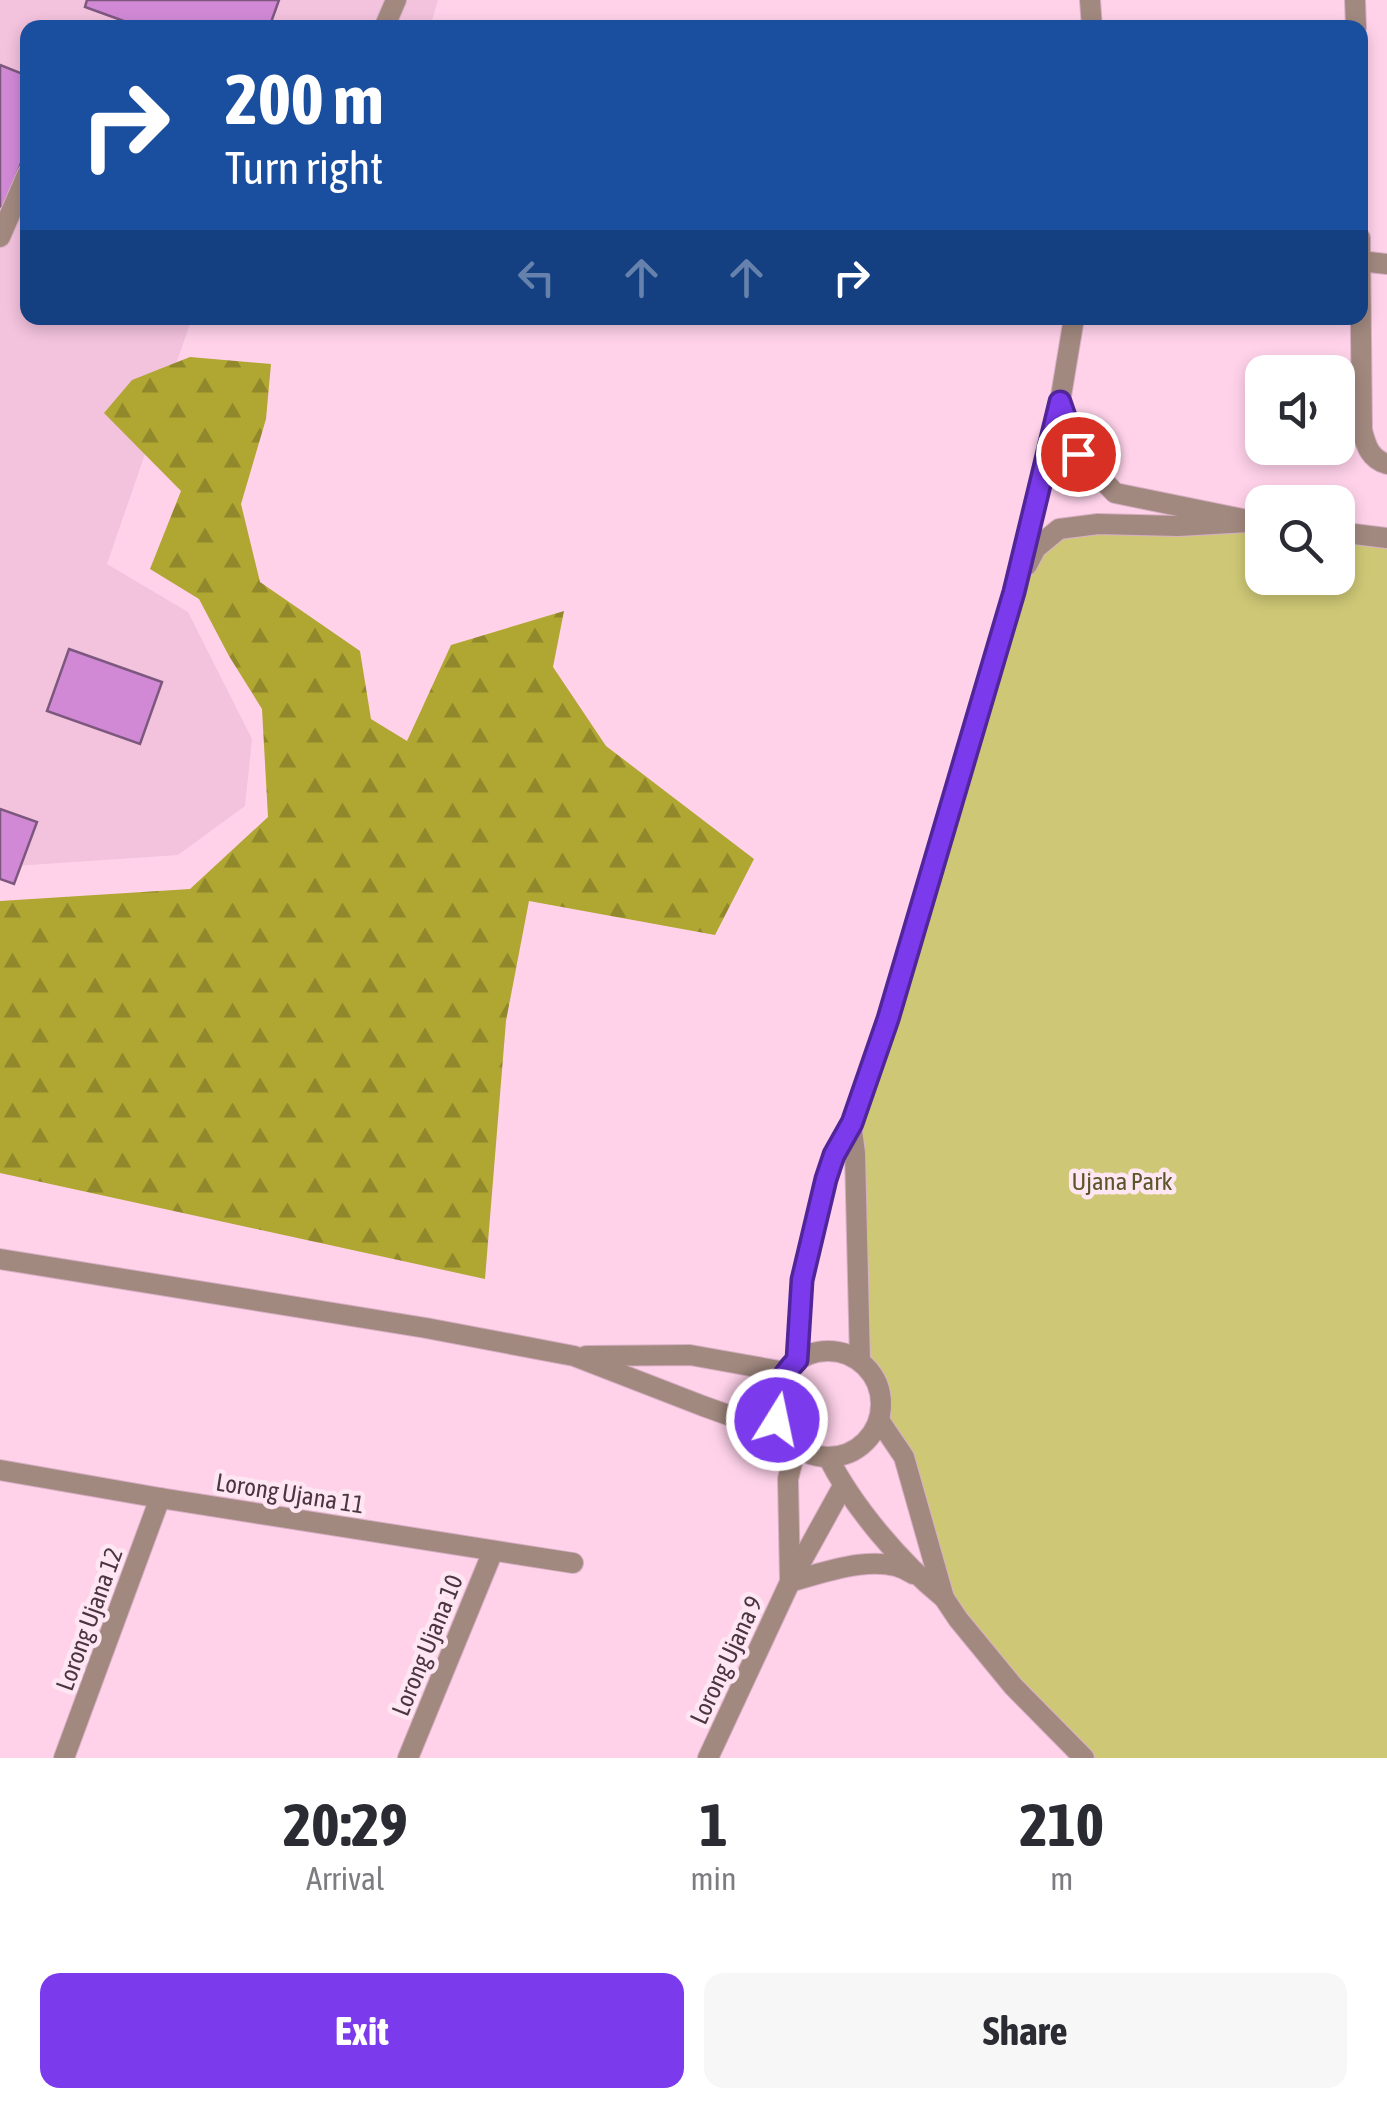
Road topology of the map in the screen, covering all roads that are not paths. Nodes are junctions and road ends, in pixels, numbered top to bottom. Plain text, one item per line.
1 (20, 190) edge
2 (2, 227) edge
3 (1073, 325) edge
4 (1361, 325) edge
5 (1060, 402) junction
6 (1387, 464) edge
7 (1245, 520) edge
8 (1245, 523) edge
9 (1355, 534) edge
10 (1387, 538) edge
11 (1014, 592) junction
12 (852, 1123) junction
13 (0, 1258) edge
14 (574, 1356) junction
15 (860, 1361) junction
16 (791, 1366) junction
17 (879, 1420) junction
18 (790, 1440) junction
19 (828, 1457) junction
20 (0, 1470) edge
21 (843, 1486) junction
22 (160, 1498) junction
23 (492, 1551) junction
24 (573, 1563) dead end
25 (918, 1577) junction
26 (790, 1582) junction
27 (944, 1598) junction
28 (64, 1758) edge
29 (408, 1758) edge
30 (708, 1758) edge
31 (1084, 1758) edge

1 - 2 street
3 - 5 street
4 - 6 street
5 - 7 street
5 - 11 street
8 - 11 street
9 - 10 street
11 - 12 street
12 - 15 street
12 - 16 street
13 - 14 street
14 - 16 street
14 - 18 street
15 - 16 street
15 - 17 street
16 - 18 street
17 - 19 street
17 - 27 street
18 - 19 street
18 - 26 street, Lorong Ujana 9
19 - 21 street
20 - 22 street, Lorong Ujana 11
21 - 25 street
21 - 26 street, Lorong Ujana 9
22 - 23 street, Lorong Ujana 11
22 - 28 street, Lorong Ujana 12
23 - 24 street, Lorong Ujana 11
23 - 29 street, Lorong Ujana 10
25 - 26 street, Lorong Ujana 9
25 - 27 street
26 - 30 street, Lorong Ujana 9
27 - 31 street

